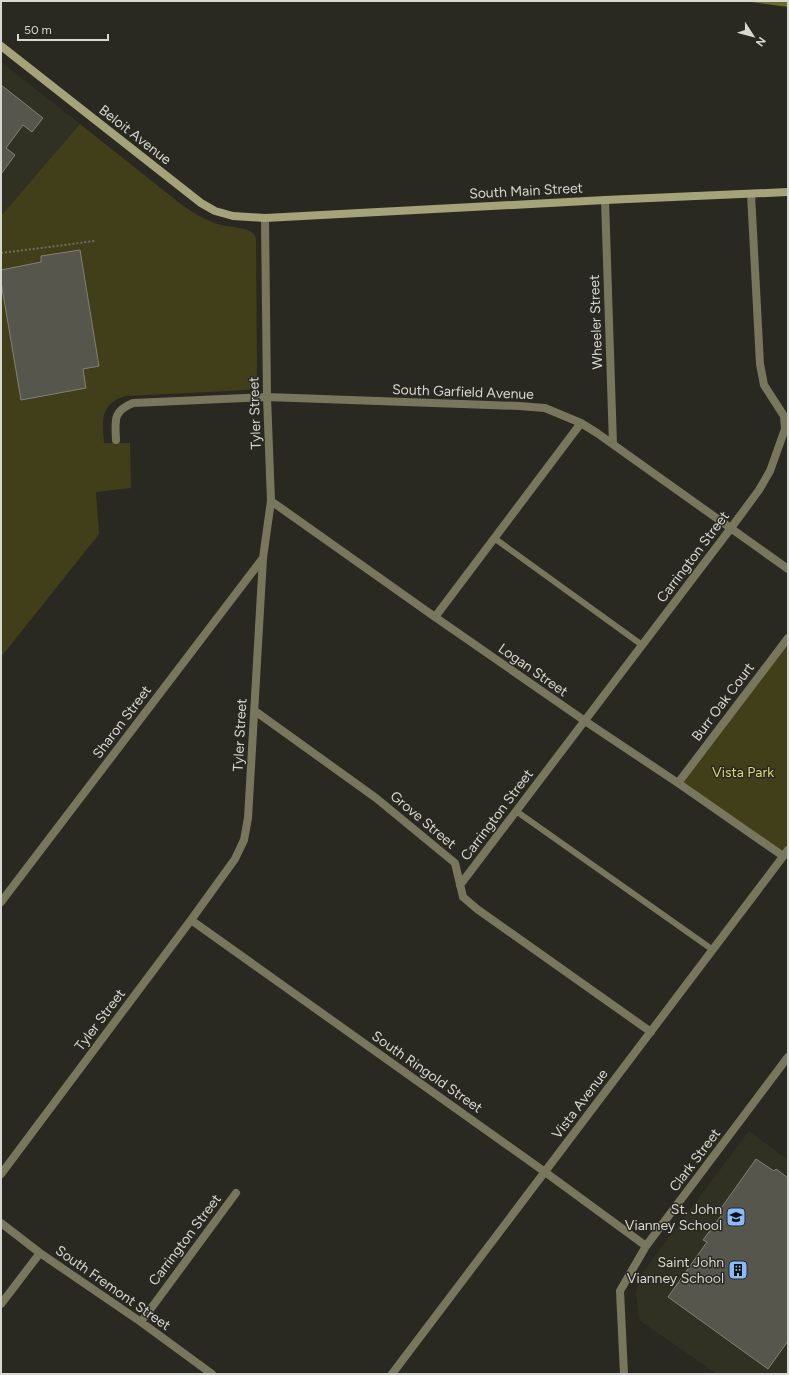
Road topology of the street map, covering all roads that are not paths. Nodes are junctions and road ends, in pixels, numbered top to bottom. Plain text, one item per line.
1 (1, 46) edge
2 (788, 192) edge
3 (751, 194) junction
4 (605, 200) junction
5 (265, 218) junction
6 (267, 397) junction
7 (581, 422) junction
8 (787, 430) edge
9 (116, 440) dead end
10 (613, 444) junction
11 (271, 501) junction
12 (731, 528) junction
13 (494, 538) junction
14 (263, 558) junction
15 (788, 569) edge
16 (435, 617) junction
17 (788, 638) edge
18 (642, 645) junction
19 (255, 711) junction
20 (585, 721) junction
21 (678, 783) junction
22 (516, 811) junction
23 (786, 853) edge
24 (460, 885) junction
25 (1, 902) edge
26 (191, 920) junction
27 (713, 950) junction
28 (651, 1032) junction
29 (788, 1057) edge
30 (545, 1172) junction
31 (1, 1174) edge
32 (236, 1193) dead end
33 (1, 1223) edge
34 (646, 1246) junction
35 (40, 1253) junction
36 (1, 1304) edge
37 (141, 1322) junction
38 (208, 1373) edge
39 (392, 1374) edge
40 (624, 1374) edge

1 - 5 main road, Beloit Avenue
2 - 3 main road, South Main Street
3 - 4 main road, South Main Street
3 - 8 street, Carrington Street
4 - 5 main road, South Main Street
4 - 10 street, Wheeler Street
5 - 6 street, Tyler Street
6 - 7 street, South Garfield Avenue
6 - 9 street, South Garfield Avenue
6 - 11 street, Tyler Street
7 - 10 street, South Garfield Avenue
7 - 13 street
8 - 12 street, Carrington Street
10 - 12 street, South Garfield Avenue
11 - 14 street, Tyler Street
11 - 16 street, Logan Street
12 - 15 street, South Garfield Avenue
12 - 18 street, Carrington Street
13 - 16 street
13 - 18 lane
14 - 19 street, Tyler Street
14 - 25 street, Sharon Street
16 - 20 street, Logan Street
17 - 21 street, Burr Oak Court
18 - 20 street, Carrington Street
19 - 24 street, Grove Street
19 - 26 street, Tyler Street
20 - 21 street, Logan Street
20 - 22 street, Carrington Street
21 - 23 street, Logan Street
22 - 24 street, Carrington Street
22 - 27 lane
23 - 27 street, Vista Avenue
24 - 28 street, Grove Street
26 - 30 street, South Ringold Street
26 - 31 street, Tyler Street
27 - 28 street, Vista Avenue
28 - 30 street, Vista Avenue
29 - 34 street, Clark Street
30 - 34 street, South Ringold Street
30 - 39 street, Vista Avenue
32 - 37 street, Carrington Street
33 - 35 street, South Fremont Street
34 - 40 street, Clark Street
35 - 36 street
35 - 37 street, South Fremont Street
37 - 38 street, South Fremont Street

